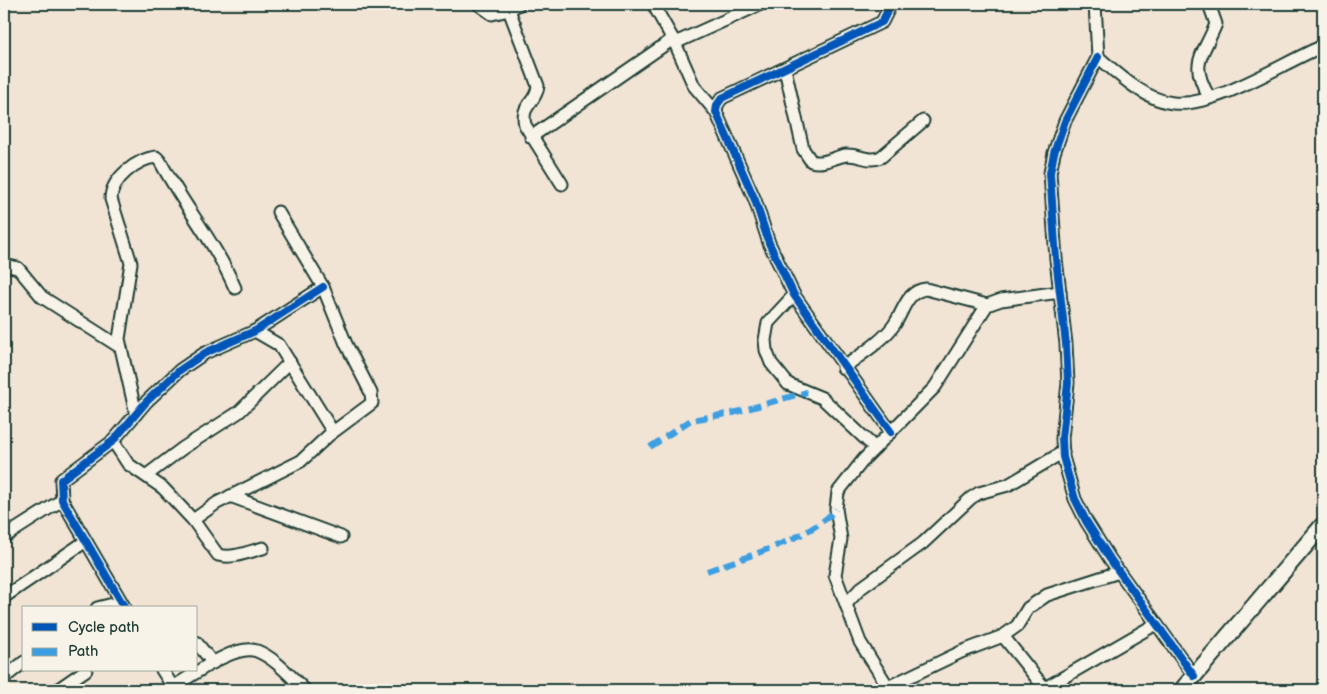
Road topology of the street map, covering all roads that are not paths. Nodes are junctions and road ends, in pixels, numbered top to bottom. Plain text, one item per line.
1 (478, 4) edge
2 (653, 4) edge
3 (761, 4) edge
4 (885, 4) edge
5 (1095, 4) edge
6 (1209, 4) edge
7 (514, 7) edge
8 (674, 41) junction
9 (1323, 46) edge
10 (1098, 57) junction
11 (785, 69) junction
12 (1209, 97) junction
13 (716, 112) junction
14 (923, 121) dead end
15 (531, 137) junction
16 (562, 184) dead end
17 (278, 212) dead end
18 (4, 265) edge
19 (323, 287) junction
20 (235, 288) dead end
21 (1060, 292) junction
22 (794, 296) junction
23 (987, 305) junction
24 (255, 331) junction
25 (120, 347) junction
26 (290, 362) junction
27 (843, 368) junction
28 (136, 414) junction
29 (333, 432) junction
30 (891, 432) junction
31 (113, 441) junction
32 (875, 448) junction
33 (1063, 452) junction
34 (147, 475) junction
35 (230, 496) junction
36 (62, 500) junction
37 (193, 520) junction
38 (1323, 525) edge
39 (4, 537) edge
40 (341, 537) dead end
41 (86, 541) junction
42 (263, 548) dead end
43 (1119, 572) junction
44 (4, 597) edge
45 (847, 603) junction
46 (123, 605) edge
47 (1156, 624) junction
48 (1003, 636) junction
49 (198, 644) edge
50 (213, 663) junction
51 (22, 664) edge
52 (83, 672) edge
53 (163, 672) edge
54 (1194, 676) junction
55 (4, 678) edge
56 (889, 688) edge
57 (174, 689) edge
58 (1046, 689) edge
59 (57, 690) edge
60 (305, 690) edge
61 (1182, 690) edge

1 - 7 street
2 - 8 street
3 - 8 street
4 - 11 street
5 - 10 street
6 - 12 street
7 - 15 street
8 - 13 street
8 - 15 street
9 - 12 street
10 - 12 street
10 - 21 street
11 - 13 street
11 - 14 street
13 - 22 street
15 - 16 street
17 - 19 street
18 - 25 street
19 - 24 street
19 - 29 street
20 - 25 street
21 - 23 street
21 - 33 street
22 - 27 street
22 - 32 street
23 - 27 street
23 - 30 street
24 - 26 street
24 - 28 street
25 - 28 street
26 - 29 street
26 - 34 street
27 - 30 street
28 - 31 street
29 - 35 street
30 - 32 street
31 - 34 street
31 - 36 street
32 - 45 street
33 - 43 street
33 - 45 street
34 - 37 street
35 - 37 street
35 - 40 street
36 - 39 street
36 - 41 street
37 - 42 street
38 - 54 main road
41 - 44 street
41 - 46 street
43 - 47 street
43 - 48 street
45 - 56 street
47 - 54 street
47 - 58 street
48 - 56 street
48 - 58 street
49 - 50 street
50 - 57 street
50 - 60 street
51 - 55 street
52 - 59 street
53 - 57 street
54 - 61 main road

